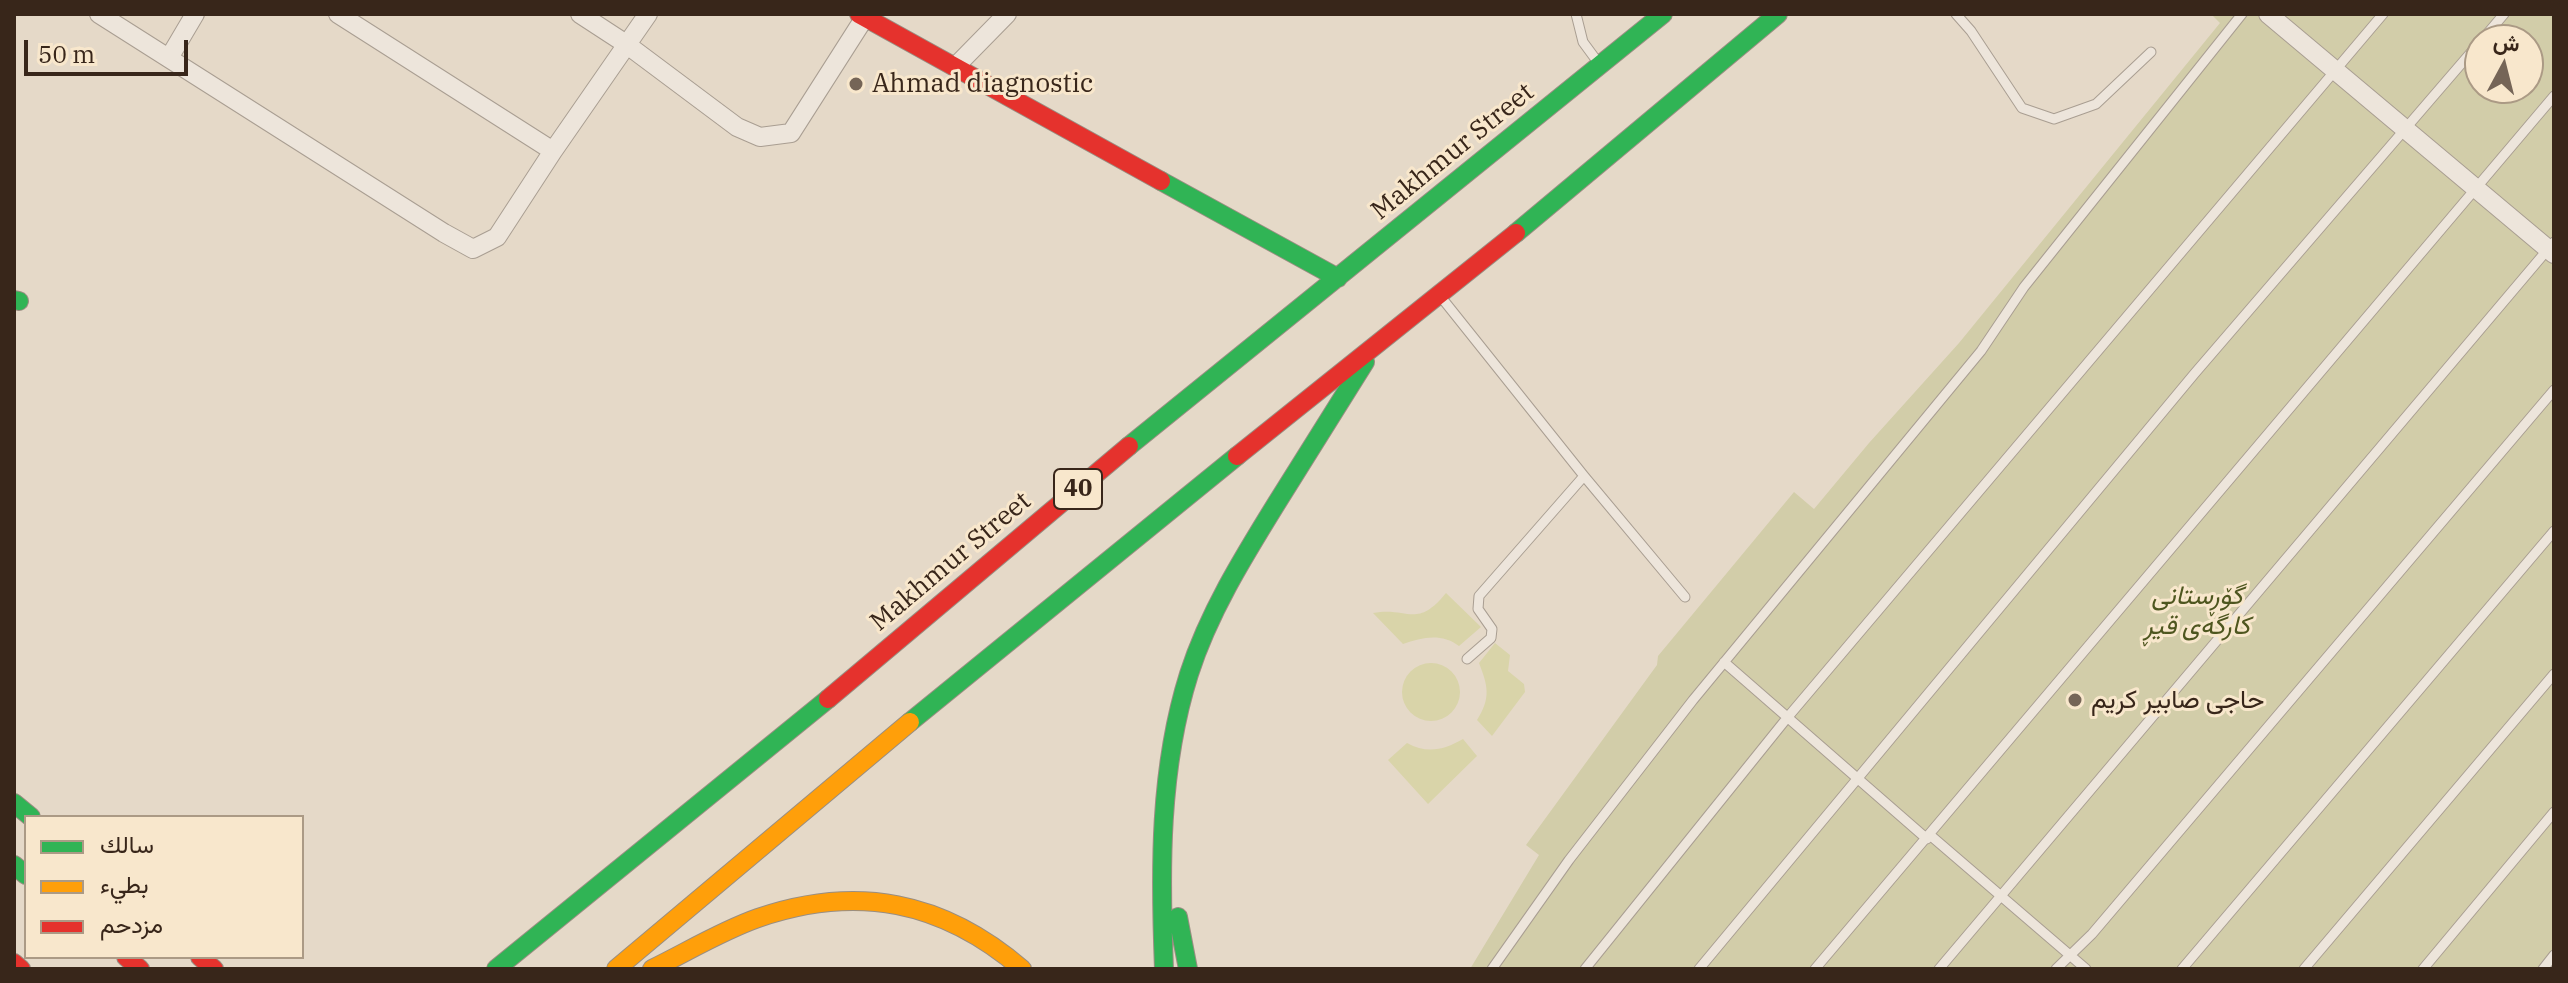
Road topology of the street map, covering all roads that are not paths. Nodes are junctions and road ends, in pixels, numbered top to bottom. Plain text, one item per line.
1 (99, 14) edge
2 (195, 14) edge
3 (338, 14) edge
4 (580, 14) edge
5 (648, 14) edge
6 (1007, 14) edge
7 (1576, 14) edge
8 (1663, 14) edge
9 (1778, 14) edge
10 (1956, 14) edge
11 (2242, 14) edge
12 (2268, 14) edge
13 (2383, 14) edge
14 (862, 16) edge
15 (626, 44) junction
16 (2151, 52) dead end
17 (169, 58) junction
18 (2464, 61) edge
19 (1600, 65) junction
20 (955, 67) junction
21 (2335, 70) junction
22 (2554, 96) edge
23 (2406, 130) junction
24 (553, 151) junction
25 (2476, 188) junction
26 (2552, 248) edge
27 (1338, 278) junction
28 (1439, 294) junction
29 (1378, 342) junction
30 (2554, 390) edge
31 (1584, 476) junction
32 (2554, 531) edge
33 (1685, 597) dead end
34 (1467, 659) dead end
35 (1724, 662) junction
36 (2554, 674) edge
37 (1787, 718) junction
38 (1857, 778) junction
39 (1165, 810) junction
40 (2554, 812) edge
41 (1928, 837) junction
42 (2001, 896) junction
43 (2070, 955) junction
44 (2554, 955) edge
45 (14, 963) edge
46 (21, 969) edge
47 (496, 969) edge
48 (616, 969) edge
49 (652, 969) edge
50 (1022, 969) edge
51 (1164, 969) edge
52 (1188, 969) edge
53 (1492, 969) edge
54 (1585, 969) edge
55 (1699, 969) edge
56 (1815, 969) edge
57 (1939, 969) edge
58 (2056, 969) edge
59 (2086, 969) edge
60 (2182, 969) edge
61 (2304, 969) edge
62 (2423, 969) edge
63 (2543, 969) edge

1 - 17 street
2 - 17 street
3 - 24 street
4 - 15 street
5 - 15 street
6 - 20 street
7 - 19 lane
8 - 19 main road, Makhmur Street / 40
9 - 28 main road
10 - 16 lane
11 - 35 lane
12 - 21 street
13 - 21 lane
14 - 15 street
14 - 20 main road
15 - 24 street
17 - 24 street
18 - 23 lane
19 - 27 main road, Makhmur Street / 40
20 - 27 main road
21 - 23 street
21 - 37 lane
22 - 25 lane
23 - 25 street
23 - 38 lane
25 - 26 street
25 - 41 lane
26 - 42 lane
27 - 47 main road, Makhmur Street / 40
28 - 29 main road
28 - 31 lane
29 - 39 main road
29 - 48 main road
30 - 43 lane
31 - 33 lane
31 - 34 lane
32 - 60 lane
35 - 37 lane
35 - 53 lane
36 - 61 lane
37 - 38 lane
37 - 54 lane
38 - 41 lane
38 - 55 lane
39 - 51 main road
39 - 52 main road
40 - 62 lane
41 - 42 lane
41 - 56 lane
42 - 43 lane
42 - 57 lane
43 - 58 lane
43 - 59 lane
44 - 63 lane
45 - 46 main road
49 - 50 main road

